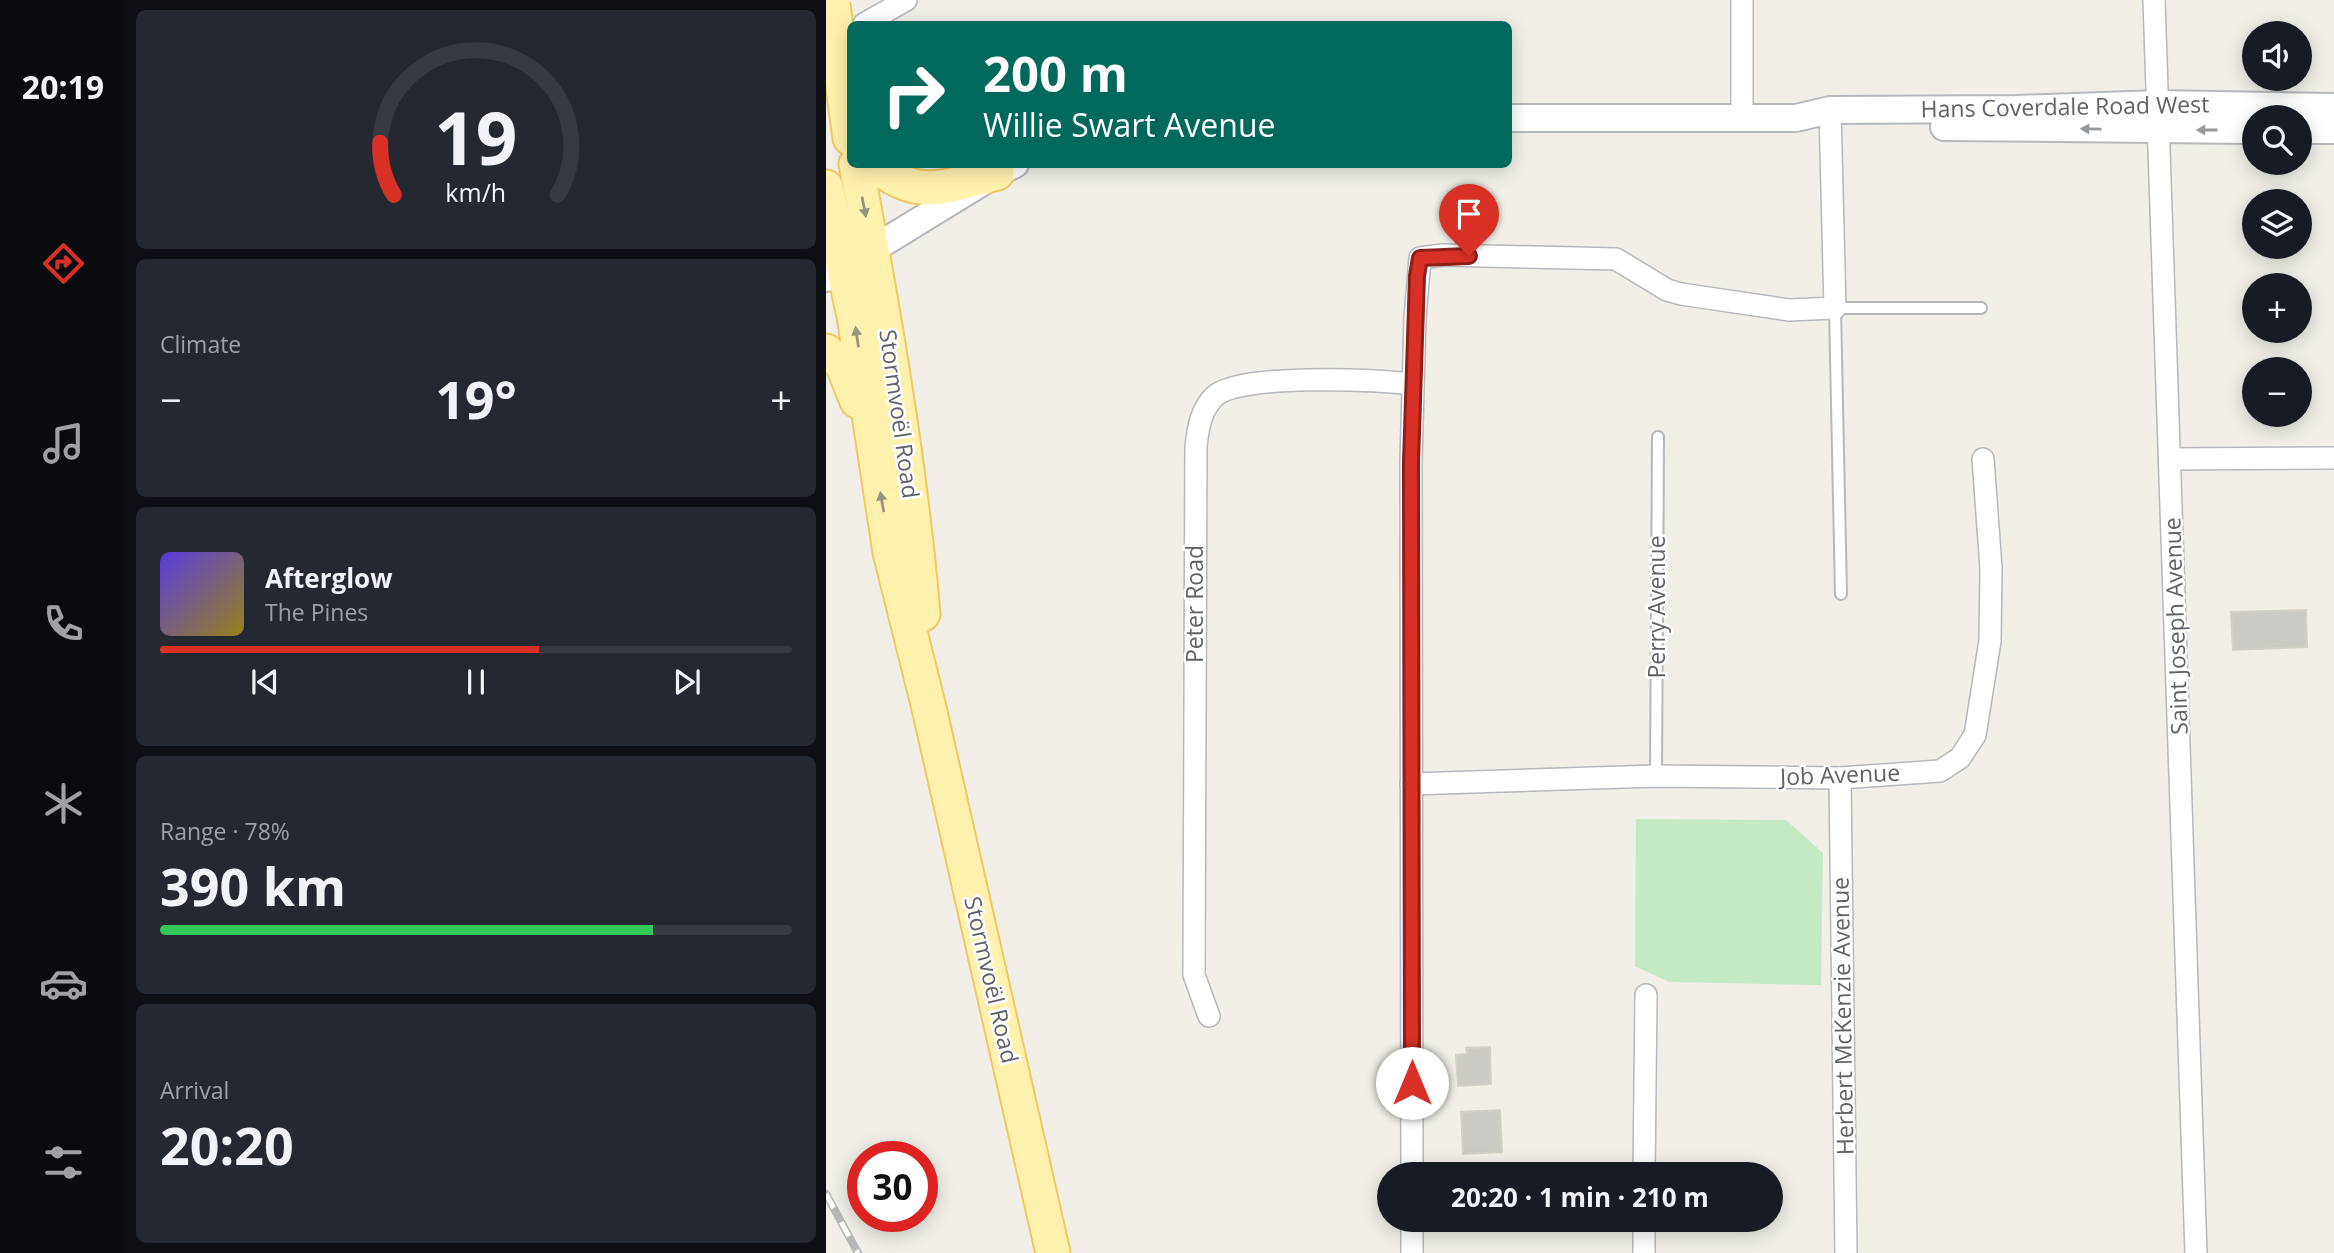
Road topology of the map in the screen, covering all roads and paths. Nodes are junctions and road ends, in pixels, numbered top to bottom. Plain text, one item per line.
1 (906, 0) edge
2 (1742, 0) edge
3 (2154, 0) edge
4 (833, 2) edge
5 (869, 21) edge
6 (2159, 103) junction
7 (2334, 107) edge
8 (1742, 117) junction
9 (1512, 118) edge
10 (1830, 118) junction
11 (847, 119) edge
12 (2160, 130) junction
13 (2242, 130) edge
14 (2312, 130) edge
15 (2334, 130) edge
16 (857, 168) edge
17 (879, 168) edge
18 (1006, 169) edge
19 (826, 187) edge
20 (873, 249) junction
21 (835, 272) edge
22 (1835, 308) junction
23 (1981, 308) dead end
24 (826, 351) edge
25 (1413, 384) junction
26 (1658, 437) dead end
27 (873, 453) junction
28 (2334, 458) edge
29 (1983, 459) dead end
30 (2170, 459) junction
31 (1841, 594) dead end
32 (929, 708) junction
33 (1656, 776) junction
34 (1840, 779) junction
35 (1410, 784) junction
36 (1646, 995) dead end
37 (1209, 1016) dead end
38 (1412, 1162) edge
39 (1644, 1162) edge
40 (1412, 1232) edge
41 (1644, 1232) edge
42 (1053, 1253) edge
43 (1412, 1253) edge
44 (1644, 1253) edge
45 (1846, 1253) edge
46 (2196, 1253) edge

1 - 5 street
2 - 8 street
3 - 6 street, Saint Joseph Avenue
4 - 11 main road, bridge
6 - 7 street, Hans Coverdale Road West
6 - 10 street, Hans Coverdale Road West
6 - 12 street, Saint Joseph Avenue
8 - 9 street, Hans Coverdale Road West
8 - 10 street, Hans Coverdale Road West
12 -> 10 street, Hans Coverdale Road West
10 - 22 street
13 -> 12 street, Hans Coverdale Road West
12 - 30 street, Saint Joseph Avenue
14 - 15 street
16 -> 20 main road, Stormvoël Road
17 - 18 main road
18 - 20 street
19 - 21 main road, Stormvoël Road
20 - 21 street
20 - 32 main road, Stormvoël Road
27 -> 21 main road, Stormvoël Road
22 - 23 lane
22 - 25 street
22 - 31 lane
24 - 27 main road
25 - 35 street
25 - 37 street, Peter Road
26 - 33 lane, Perry Avenue
32 -> 27 main road, Stormvoël Road
28 - 30 street
29 - 34 street, Job Avenue
30 - 46 street, Saint Joseph Avenue
32 - 42 main road, Stormvoël Road
33 - 34 street, Job Avenue
33 - 35 street, Job Avenue
34 - 45 street, Herbert McKenzie Avenue
35 - 38 street
36 - 39 street
40 - 43 street
41 - 44 street

